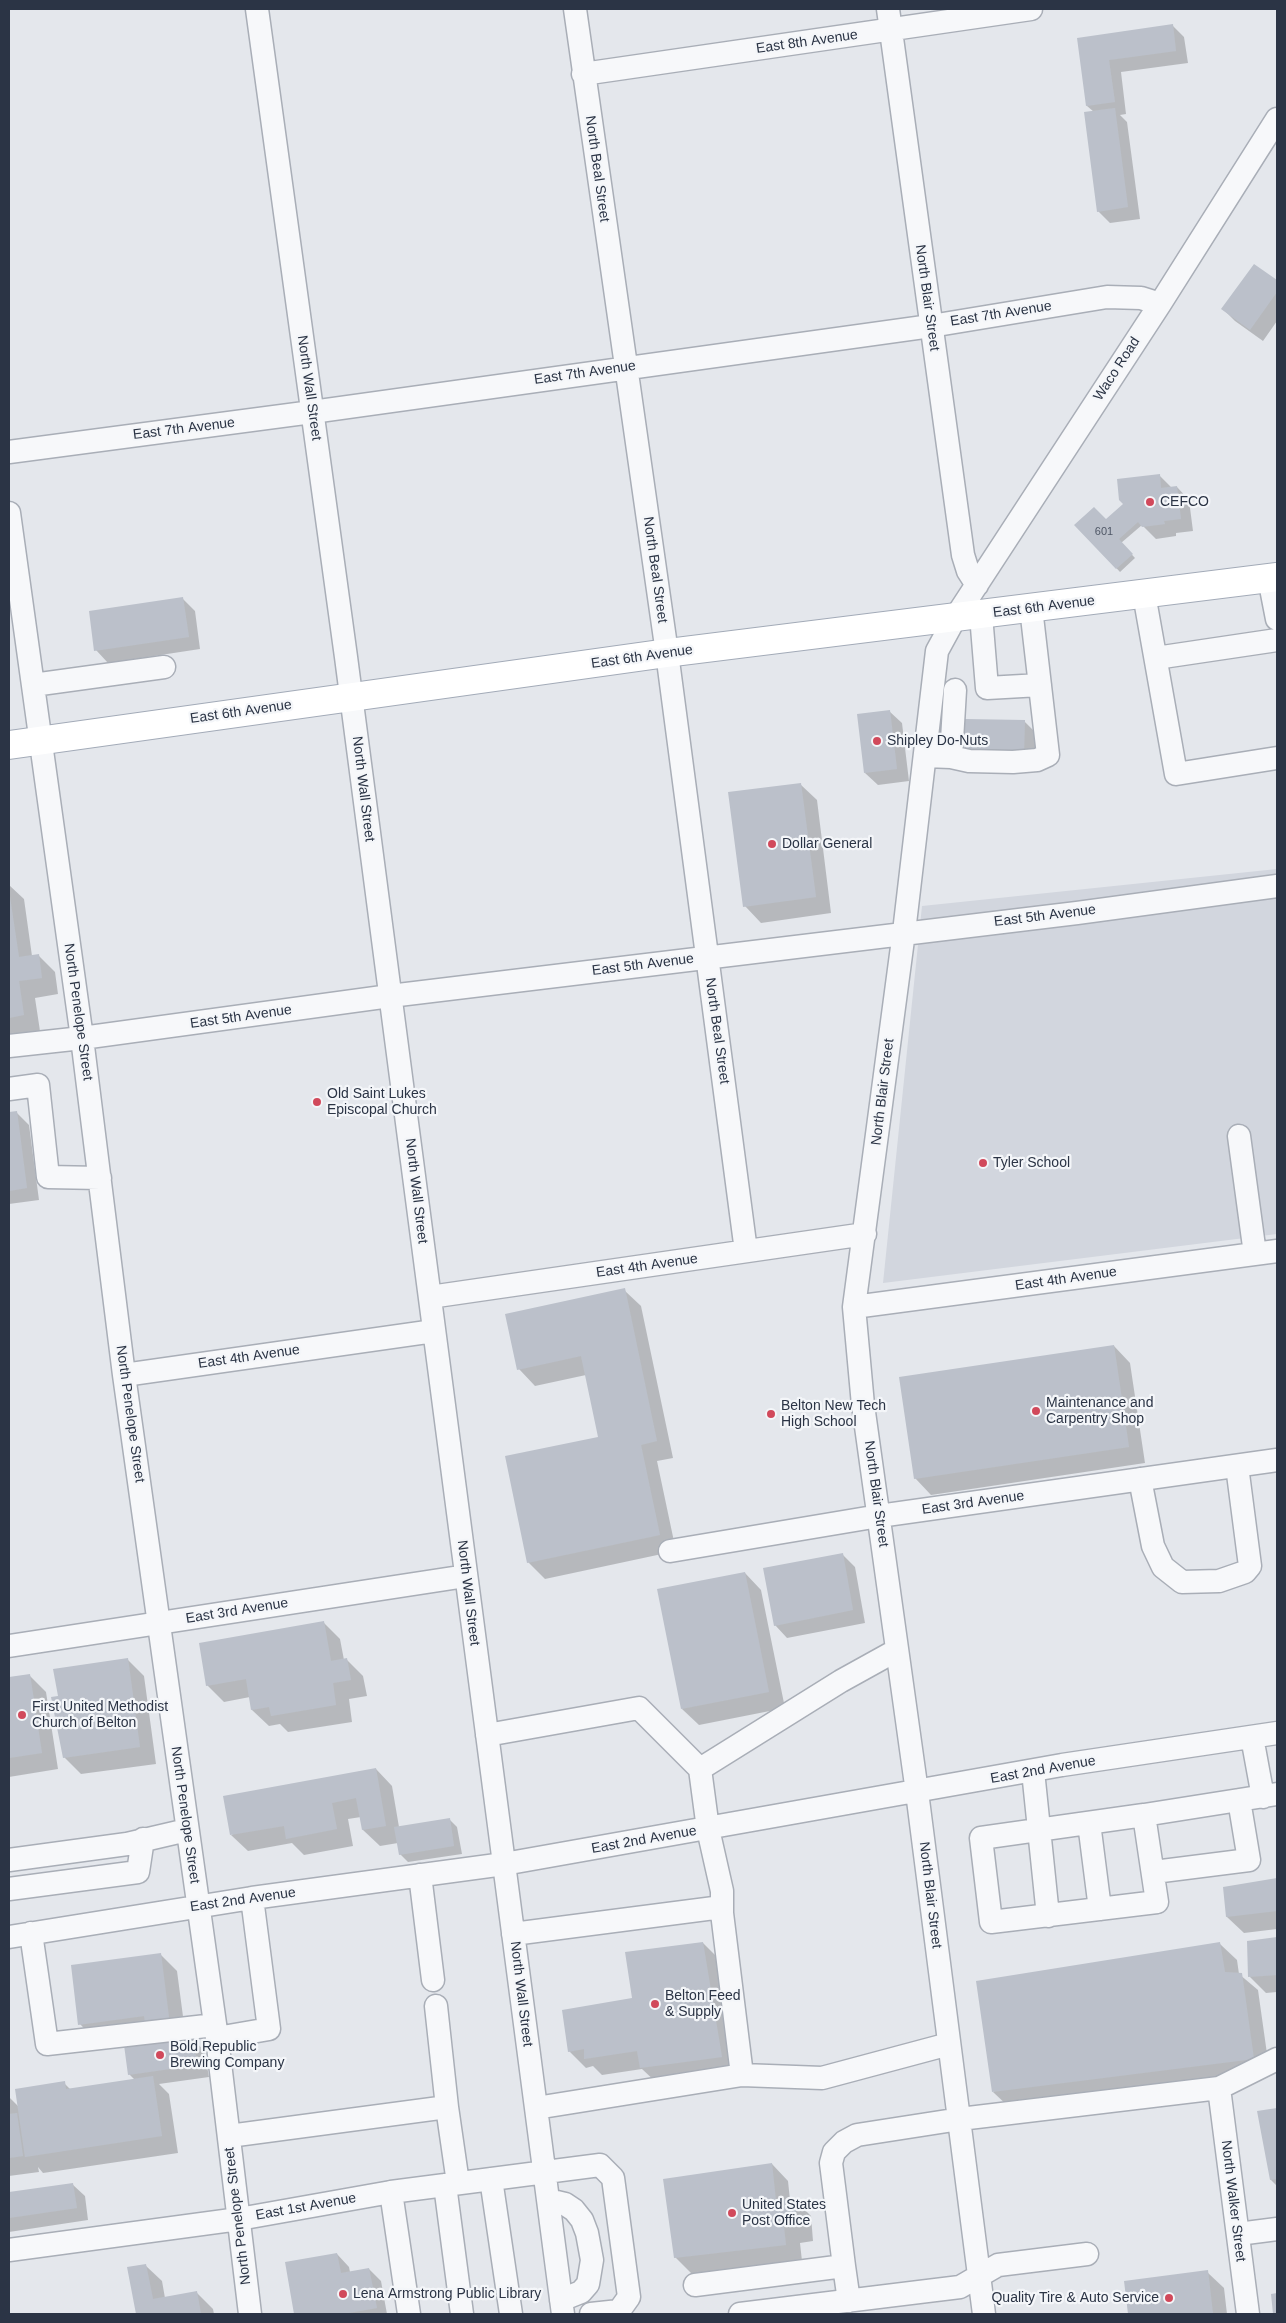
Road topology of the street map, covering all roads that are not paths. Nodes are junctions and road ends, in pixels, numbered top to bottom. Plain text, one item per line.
1 (257, 9) edge
2 (575, 9) edge
3 (1031, 9) edge
4 (889, 19) edge
5 (583, 74) junction
6 (1277, 119) edge
7 (1160, 304) junction
8 (931, 326) junction
9 (626, 367) junction
10 (312, 412) junction
11 (9, 452) edge
12 (9, 513) edge
13 (1273, 578) edge
14 (977, 585) junction
15 (1144, 594) junction
16 (1031, 608) junction
17 (968, 616) junction
18 (1277, 619) edge
19 (1277, 640) edge
20 (667, 653) junction
21 (1156, 658) junction
22 (164, 667) dead end
23 (33, 685) junction
24 (1040, 685) junction
25 (987, 688) junction
26 (955, 690) junction
27 (932, 691) junction
28 (351, 697) junction
29 (40, 740) junction
30 (9, 745) edge
31 (925, 756) junction
32 (951, 757) junction
33 (1277, 758) edge
34 (1277, 886) edge
35 (904, 932) junction
36 (707, 957) junction
37 (390, 996) junction
38 (82, 1038) junction
39 (9, 1046) edge
40 (9, 1089) edge
41 (1240, 1136) dead end
42 (100, 1178) junction
43 (865, 1234) junction
44 (1277, 1251) edge
45 (746, 1252) junction
46 (1255, 1254) junction
47 (430, 1298) junction
48 (854, 1307) junction
49 (434, 1331) junction
50 (124, 1375) junction
51 (1277, 1460) edge
52 (1237, 1466) junction
53 (1140, 1479) junction
54 (879, 1516) junction
55 (670, 1551) dead end
56 (466, 1576) junction
57 (158, 1623) junction
58 (9, 1646) edge
59 (897, 1650) junction
60 (1277, 1733) edge
61 (487, 1735) junction
62 (1252, 1737) junction
63 (700, 1769) junction
64 (1033, 1771) junction
65 (917, 1792) junction
66 (1270, 1796) edge
67 (1239, 1800) junction
68 (1144, 1815) junction
69 (1089, 1823) junction
70 (708, 1829) junction
71 (187, 1830) junction
72 (1038, 1830) junction
73 (143, 1839) junction
74 (9, 1860) edge
75 (504, 1864) junction
76 (1154, 1872) junction
77 (420, 1875) junction
78 (9, 1889) edge
79 (252, 1898) junction
80 (198, 1906) junction
81 (722, 1907) junction
82 (1100, 1910) junction
83 (1048, 1916) junction
84 (31, 1933) junction
85 (513, 1934) junction
86 (9, 1937) edge
87 (433, 1980) dead end
88 (436, 2006) dead end
89 (216, 2031) junction
90 (949, 2044) junction
91 (1277, 2059) edge
92 (742, 2075) junction
93 (1219, 2088) junction
94 (447, 2107) junction
95 (536, 2108) junction
96 (960, 2119) junction
97 (229, 2136) junction
98 (544, 2172) junction
99 (491, 2179) junction
100 (452, 2184) junction
101 (392, 2192) junction
102 (548, 2200) junction
103 (239, 2218) junction
104 (1277, 2229) edge
105 (1238, 2234) junction
106 (9, 2250) edge
107 (1087, 2254) dead end
108 (844, 2266) junction
109 (979, 2275) junction
110 (695, 2284) dead end
111 (849, 2301) junction
112 (562, 2307) edge
113 (250, 2314) edge
114 (409, 2314) edge
115 (462, 2314) edge
116 (511, 2314) edge
117 (591, 2314) edge
118 (740, 2314) edge
119 (984, 2314) edge
120 (1248, 2314) edge

1 - 10 street, North Wall Street
2 - 5 street, North Beal Street
3 - 4 street, East 8th Avenue
4 - 5 street, East 8th Avenue
4 - 8 street, North Blair Street
5 - 9 street, North Beal Street
6 - 7 street, Waco Road
7 - 8 street, East 7th Avenue
7 - 14 street, Waco Road
8 - 9 street, East 7th Avenue
8 - 14 street, North Blair Street
9 - 10 street, East 7th Avenue
9 - 20 street, North Beal Street
10 - 11 street, East 7th Avenue
10 - 28 street, North Wall Street
12 - 23 street, North Penelope Street
13 - 15 main road, East 6th Avenue
13 - 18 street
14 - 17 street, Waco Road
15 - 16 main road, East 6th Avenue
15 - 21 street
16 - 17 main road, East 6th Avenue
16 - 24 street
17 - 20 main road, East 6th Avenue
17 - 25 street
17 - 27 street, North Blair Street
19 - 21 street
20 - 28 main road, East 6th Avenue
20 - 36 street, North Beal Street
21 - 33 street
22 - 23 street
23 - 29 street, North Penelope Street
24 - 25 street
24 - 32 street
25 - 26 street
26 - 27 street
26 - 32 street
27 - 31 street, North Blair Street
28 - 29 main road, East 6th Avenue
28 - 37 street, North Wall Street
29 - 30 main road, East 6th Avenue
29 - 38 street, North Penelope Street
31 - 32 street
31 - 35 street, North Blair Street
34 - 35 street, East 5th Avenue
35 - 36 street, East 5th Avenue
35 - 43 street, North Blair Street
36 - 37 street, East 5th Avenue
36 - 45 street, North Beal Street
37 - 38 street, East 5th Avenue
37 - 47 street, North Wall Street
38 - 39 street, East 5th Avenue
38 - 42 street, North Penelope Street
40 - 42 street
41 - 46 street
42 - 50 street, North Penelope Street
43 - 45 street, East 4th Avenue
43 - 48 street, North Blair Street
44 - 46 street, East 4th Avenue
45 - 47 street, East 4th Avenue
46 - 48 street, East 4th Avenue
47 - 49 street, North Wall Street
48 - 54 street, North Blair Street
49 - 50 street, East 4th Avenue
49 - 56 street, North Wall Street
50 - 57 street, North Penelope Street
51 - 52 street, East 3rd Avenue
52 - 53 street, East 3rd Avenue
52 - 53 street
53 - 54 street, East 3rd Avenue
54 - 55 street, East 3rd Avenue
54 - 59 street, North Blair Street
56 - 57 street, East 3rd Avenue
56 - 61 street, North Wall Street
57 - 58 street, East 3rd Avenue
57 - 71 street, North Penelope Street
59 - 63 street
59 - 65 street, North Blair Street
60 - 62 street, East 2nd Avenue
61 - 63 street
61 - 75 street, North Wall Street
62 - 64 street, East 2nd Avenue
62 - 66 street
63 - 70 street
64 - 65 street, East 2nd Avenue
64 - 72 street
65 - 70 street, East 2nd Avenue
65 - 90 street, North Blair Street
66 - 67 street
67 - 68 street
67 - 76 street
68 - 69 street
68 - 76 street
69 - 72 street
69 - 82 street
70 - 75 street, East 2nd Avenue
70 - 81 street
71 - 73 street
71 - 80 street, North Penelope Street
72 - 83 street
72 - 83 street
73 - 74 street
73 - 78 street
75 - 77 street, East 2nd Avenue
75 - 85 street, North Wall Street
76 - 82 street
77 - 79 street, East 2nd Avenue
77 - 87 street
79 - 80 street, East 2nd Avenue
79 - 89 street
80 - 84 street, East 2nd Avenue
80 - 89 street, North Penelope Street
81 - 85 street
81 - 92 street
82 - 83 street
84 - 86 street, East 2nd Avenue
84 - 89 street
85 - 95 street, North Wall Street
88 - 94 street
89 - 97 street, North Penelope Street
90 - 92 street
90 - 96 street, North Blair Street
91 - 93 street
92 - 95 street
93 - 96 street
93 - 105 street, North Walker Street
94 - 97 street
94 - 100 street
95 - 98 street, North Wall Street
96 - 108 street
96 - 109 street, North Blair Street
97 - 103 street, North Penelope Street
98 - 99 street, East 1st Avenue
98 - 102 street, North Wall Street
98 - 117 street, East 1st Avenue
99 - 100 street, East 1st Avenue
99 - 116 street
100 - 101 street, East 1st Avenue
100 - 115 street
101 - 103 street, East 1st Avenue
101 - 114 street
102 - 112 street, North Wall Street
102 - 112 street
103 - 106 street, East 1st Avenue
103 - 113 street, North Penelope Street
104 - 105 street
105 - 120 street, North Walker Street
107 - 109 street
108 - 110 street
108 - 111 street
109 - 111 street
109 - 119 street, North Blair Street
111 - 118 street

